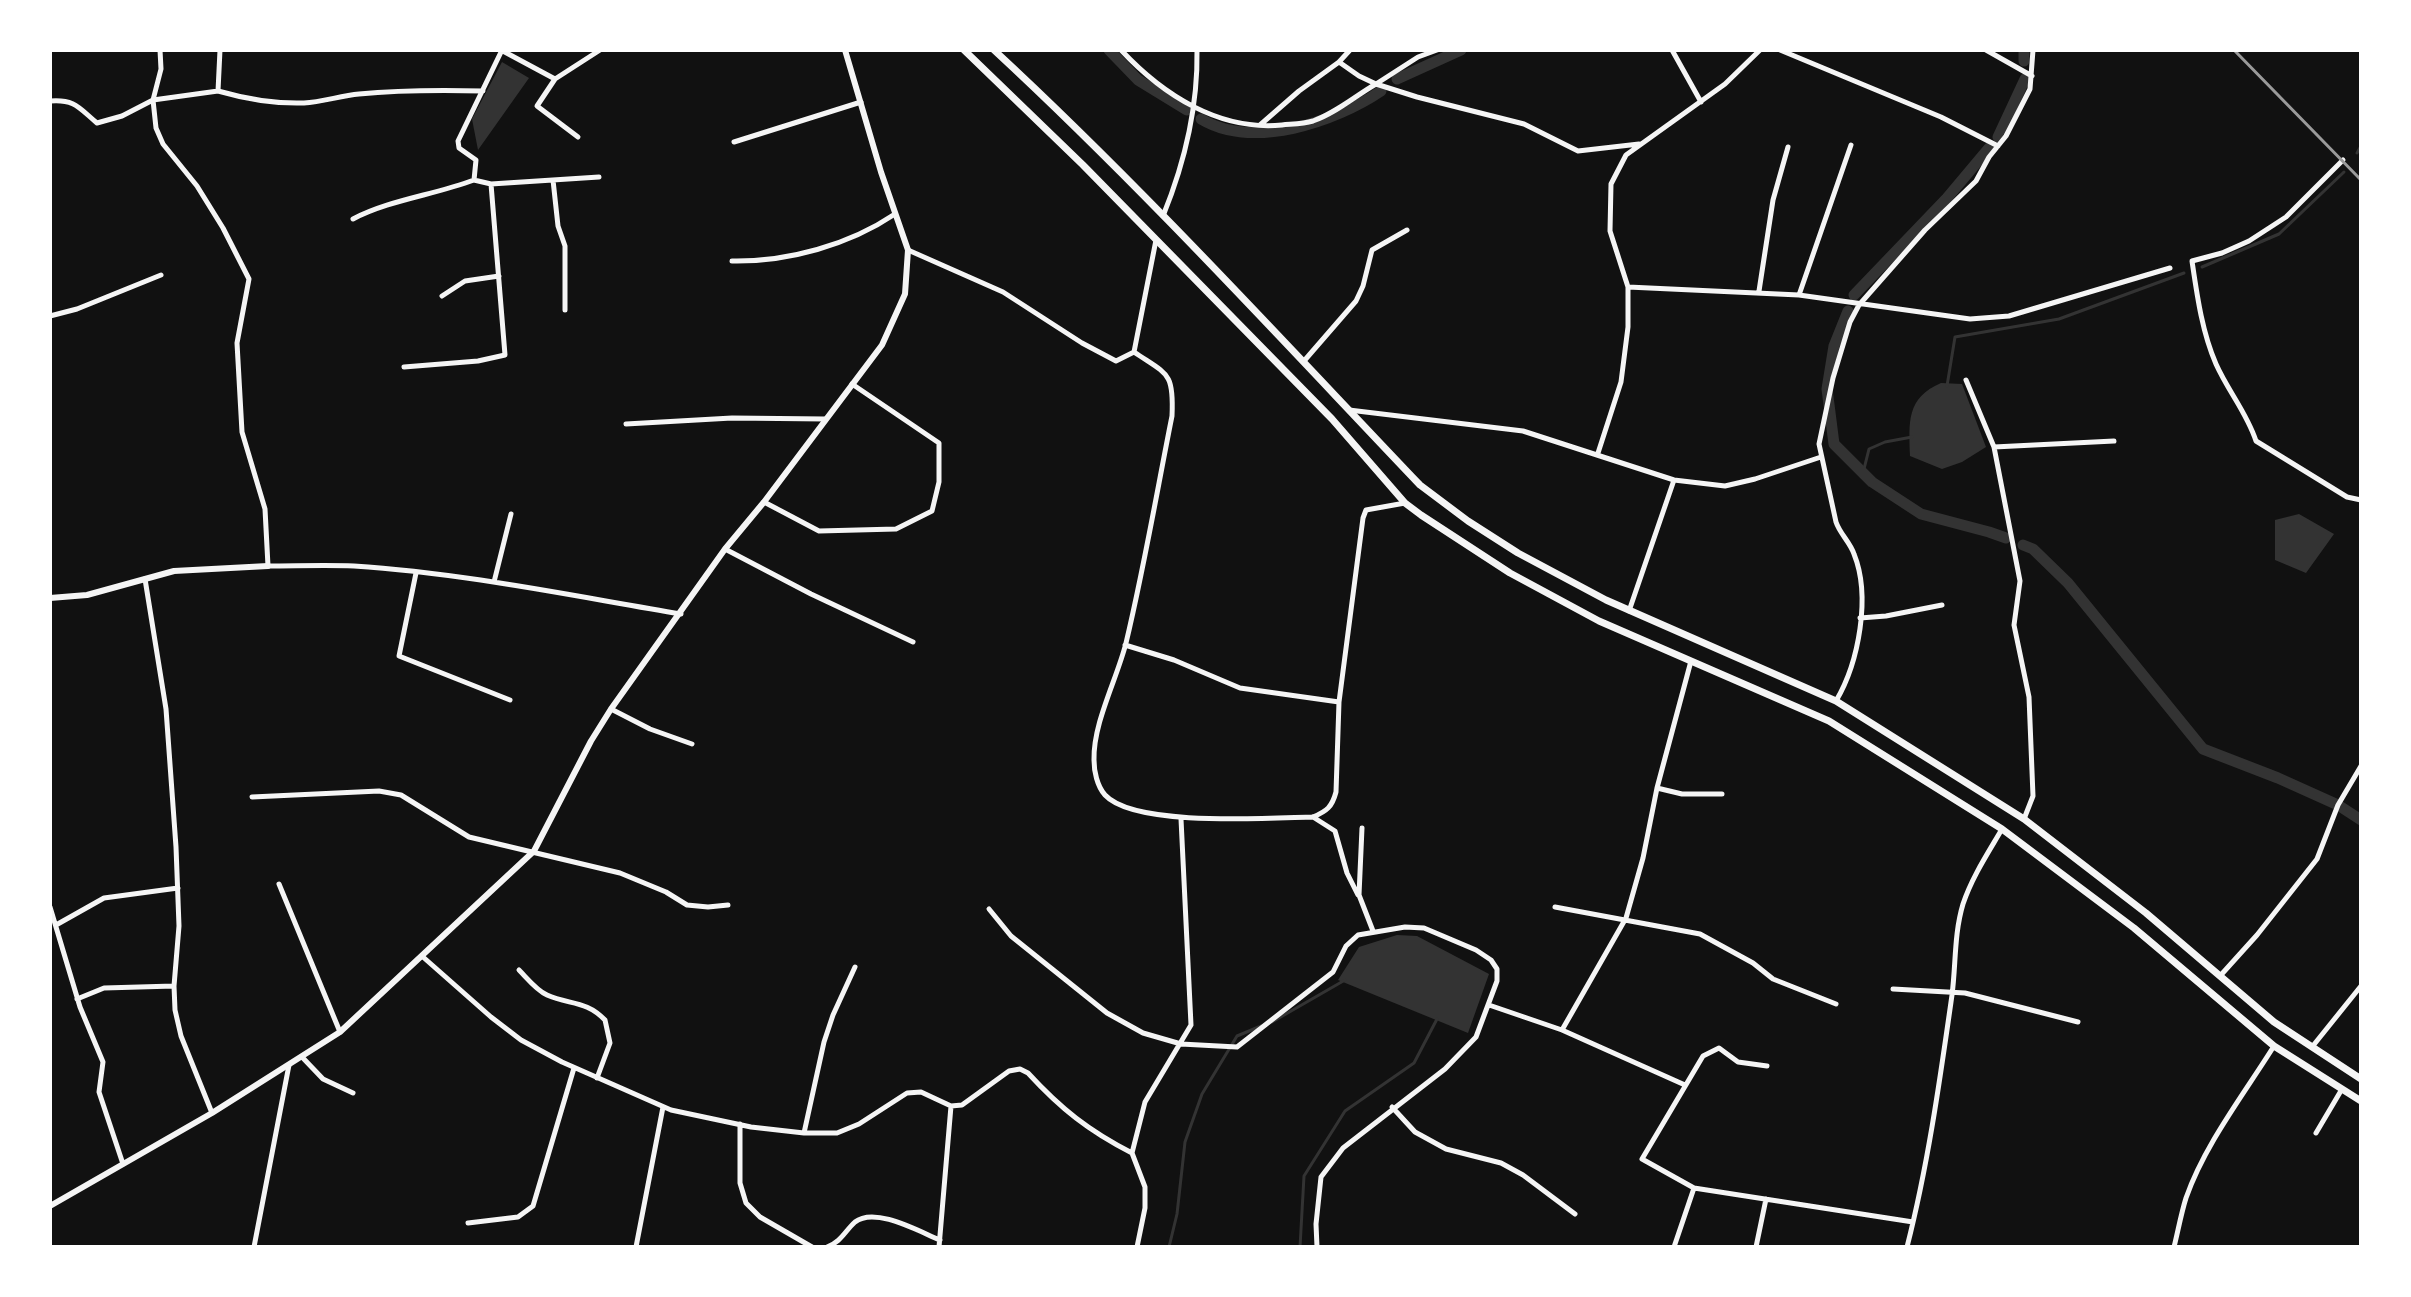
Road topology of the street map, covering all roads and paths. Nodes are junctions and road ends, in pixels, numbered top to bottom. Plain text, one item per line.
1 (160, 50) edge
2 (220, 50) edge
3 (501, 50) edge
4 (600, 50) edge
5 (845, 50) edge
6 (964, 50) edge
7 (994, 50) edge
8 (1121, 50) edge
9 (1197, 50) edge
10 (1350, 50) edge
11 (1437, 50) edge
12 (1672, 50) edge
13 (1760, 50) edge
14 (1780, 50) edge
15 (1986, 50) edge
16 (2033, 50) edge
17 (1339, 62) junction
18 (2032, 76) junction
19 (555, 79) junction
20 (1376, 84) junction
21 (218, 91) junction
22 (483, 91) junction
23 (153, 100) junction
24 (50, 101) edge
25 (861, 102) junction
26 (1701, 102) junction
27 (1195, 108) junction
28 (1259, 126) junction
29 (578, 137) dead end
30 (734, 142) dead end
31 (1640, 144) junction
32 (1851, 145) dead end
33 (1998, 146) junction
34 (1788, 147) dead end
35 (2343, 160) dead end
36 (599, 177) dead end
37 (474, 180) junction
38 (553, 180) junction
39 (491, 184) junction
40 (895, 214) junction
41 (1162, 216) junction
42 (353, 219) dead end
43 (1407, 230) dead end
44 (1156, 240) junction
45 (908, 250) junction
46 (732, 261) dead end
47 (2170, 268) dead end
48 (161, 275) dead end
49 (499, 276) junction
50 (1628, 287) junction
51 (1759, 291) junction
52 (1799, 295) junction
53 (442, 296) dead end
54 (1859, 305) junction
55 (565, 310) dead end
56 (50, 316) edge
57 (1134, 352) junction
58 (1304, 361) junction
59 (404, 367) dead end
60 (1966, 380) dead end
61 (852, 384) junction
62 (1348, 410) junction
63 (825, 419) junction
64 (1332, 419) junction
65 (626, 424) dead end
66 (2114, 441) dead end
67 (1994, 447) junction
68 (1598, 453) junction
69 (1821, 457) junction
70 (1674, 480) junction
71 (2361, 500) edge
72 (764, 502) junction
73 (1405, 503) junction
74 (511, 514) dead end
75 (725, 549) junction
76 (268, 566) junction
77 (416, 573) junction
78 (145, 577) junction
79 (494, 582) junction
80 (50, 598) edge
81 (1942, 605) dead end
82 (1629, 611) junction
83 (681, 614) junction
84 (1860, 618) junction
85 (913, 642) dead end
86 (1125, 645) junction
87 (1691, 661) junction
88 (510, 700) dead end
89 (1836, 701) junction
90 (1339, 702) junction
91 (611, 709) junction
92 (692, 744) dead end
93 (2361, 766) edge
94 (1657, 788) junction
95 (1722, 794) dead end
96 (252, 797) dead end
97 (1313, 817) junction
98 (1181, 819) junction
99 (2024, 819) junction
100 (1362, 828) dead end
101 (2002, 829) junction
102 (534, 851) junction
103 (279, 884) dead end
104 (178, 888) junction
105 (1359, 895) junction
106 (728, 905) dead end
107 (50, 907) edge
108 (1555, 907) dead end
109 (989, 909) dead end
110 (1626, 918) junction
111 (56, 925) junction
112 (1373, 931) junction
113 (423, 957) junction
114 (855, 967) dead end
115 (519, 970) dead end
116 (2220, 976) junction
117 (174, 986) junction
118 (2361, 986) edge
119 (1893, 989) dead end
120 (1952, 992) junction
121 (77, 999) junction
122 (1836, 1004) dead end
123 (1489, 1005) junction
124 (2078, 1022) dead end
125 (1562, 1030) junction
126 (340, 1032) junction
127 (1181, 1044) junction
128 (2274, 1046) junction
129 (2311, 1048) junction
130 (302, 1057) junction
131 (289, 1065) junction
132 (1767, 1066) dead end
133 (574, 1068) junction
134 (597, 1078) junction
135 (2361, 1079) edge
136 (1685, 1085) junction
137 (2342, 1089) junction
138 (353, 1093) dead end
139 (2361, 1101) edge
140 (951, 1106) junction
141 (663, 1107) junction
142 (1392, 1107) junction
143 (212, 1113) junction
144 (740, 1124) junction
145 (804, 1133) junction
146 (2316, 1133) dead end
147 (1132, 1153) junction
148 (123, 1164) junction
149 (1694, 1188) junction
150 (1766, 1199) junction
151 (50, 1206) edge
152 (1575, 1214) dead end
153 (1913, 1222) junction
154 (468, 1223) dead end
155 (940, 1244) edge
156 (254, 1247) edge
157 (636, 1247) edge
158 (812, 1247) edge
159 (827, 1247) edge
160 (1137, 1247) edge
161 (1317, 1247) edge
162 (1674, 1247) edge
163 (1756, 1247) edge
164 (1907, 1247) edge
165 (2174, 1247) edge

1 - 23 street
2 - 21 street
3 - 19 street
3 - 22 street
4 - 19 street
5 - 25 street
6 - 44 main road
7 - 41 main road
8 - 27 street
9 - 27 street
10 - 17 street
11 - 20 street
12 - 26 street
13 - 26 street
14 - 33 street
15 - 18 street
16 - 18 street
17 - 20 street
17 - 28 street
18 - 33 street
19 - 29 street
20 - 28 street
20 - 31 street
21 - 22 street
21 - 23 street
22 - 37 street
23 - 24 street
23 - 76 street
25 - 30 street
25 - 40 street
26 - 31 street
27 - 28 street
27 - 41 street
31 - 50 street
32 - 52 street
33 - 54 street
34 - 51 street
35 - 71 street
36 - 38 street
37 - 39 street
37 - 42 street
38 - 39 street
38 - 55 street
39 - 49 street
40 - 45 street
40 - 46 street
41 - 58 main road
43 - 58 street
44 - 57 street
44 - 64 main road
45 - 57 street
45 - 61 street
47 - 54 street
48 - 56 street
49 - 53 street
49 - 59 street
50 - 51 street
50 - 68 street
51 - 52 street
52 - 54 street
54 - 69 street
57 - 86 street
58 - 62 main road
60 - 67 street
61 - 63 street
61 - 72 street
62 - 64 main road
62 - 68 street
62 - 82 main road
63 - 65 street
63 - 72 street
64 - 73 main road
66 - 67 street
67 - 99 street
68 - 70 street
69 - 70 street
69 - 84 street
70 - 82 street
72 - 75 street
73 - 87 main road
73 - 90 street
74 - 79 street
75 - 83 street
75 - 85 street
76 - 77 street
76 - 78 street
77 - 79 street
77 - 88 street
78 - 80 street
78 - 104 street
79 - 83 street
81 - 84 street
82 - 89 main road
83 - 91 street
84 - 89 street
86 - 90 street
86 - 98 street
87 - 94 street
87 - 101 main road
89 - 99 main road
90 - 97 street
91 - 92 street
91 - 102 street
93 - 116 street
94 - 95 street
94 - 110 street
96 - 102 street
97 - 98 street
97 - 105 street
98 - 127 street
99 - 116 main road
100 - 105 street
101 - 120 street
101 - 128 main road
102 - 106 street
102 - 113 street
103 - 126 street
104 - 111 street
104 - 117 street
105 - 112 street
107 - 111 street
108 - 110 street
109 - 127 street
110 - 122 street
110 - 125 street
111 - 121 street
112 - 123 street
112 - 127 street
113 - 126 street
113 - 133 street
114 - 145 street
115 - 134 street
116 - 129 main road
117 - 121 street
117 - 143 street
118 - 129 street
119 - 120 street
120 - 124 street
120 - 153 street
121 - 148 street
123 - 125 street
123 - 142 street
125 - 136 street
126 - 130 street
127 - 147 street
128 - 137 main road
128 - 165 street
129 - 135 main road
130 - 131 street
130 - 138 street
131 - 143 street
131 - 156 street
132 - 136 street
133 - 134 street
133 - 154 street
134 - 141 street
136 - 149 street
137 - 139 main road
137 - 146 street
140 - 145 street
140 - 147 street
140 - 155 street
141 - 144 street
141 - 157 street
142 - 152 street
142 - 161 street
143 - 148 street
144 - 145 street
144 - 158 street
147 - 160 street
148 - 151 street
149 - 150 street
149 - 162 street
150 - 153 street
150 - 163 street
153 - 164 street
155 - 159 street

